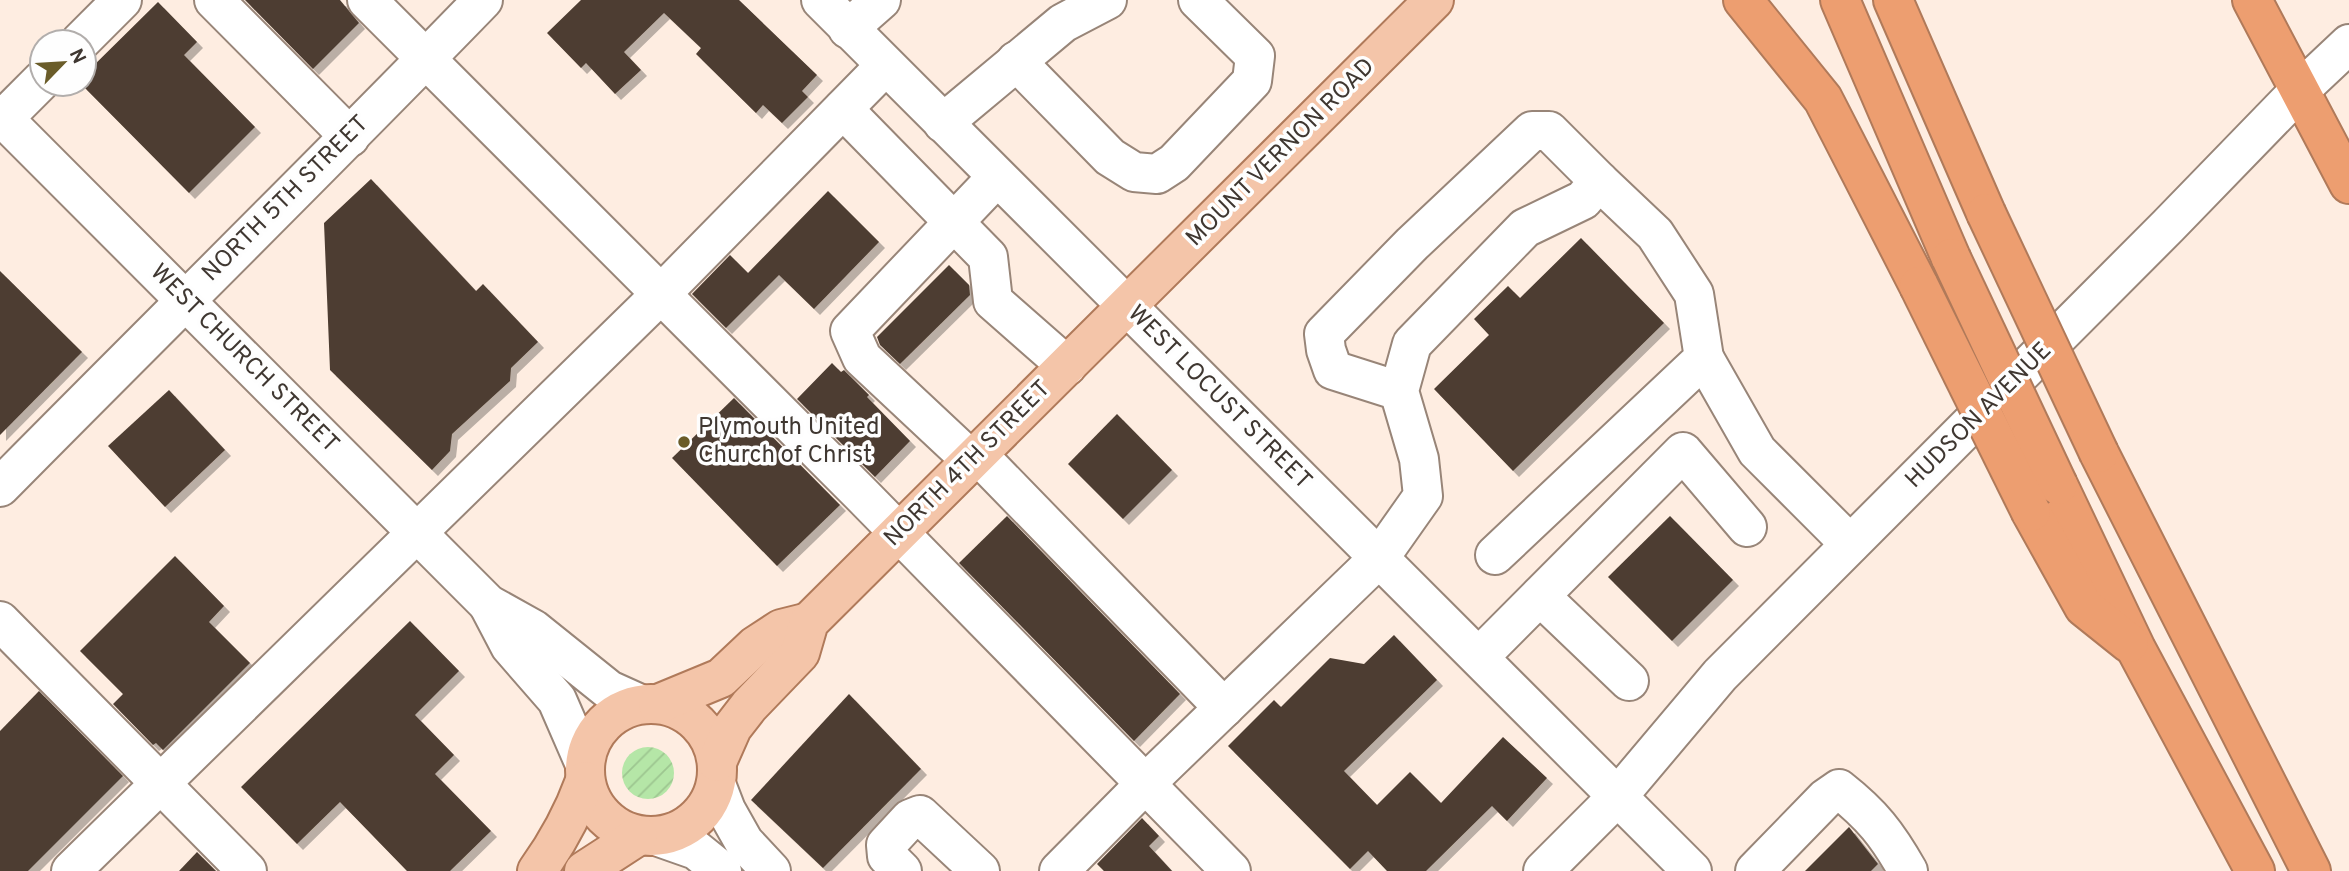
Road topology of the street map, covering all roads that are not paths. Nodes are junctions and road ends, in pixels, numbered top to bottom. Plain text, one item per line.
1 (122, 0) edge
2 (214, 0) edge
3 (367, 0) edge
4 (483, 0) edge
5 (821, 0) edge
6 (881, 0) edge
7 (1107, 0) edge
8 (1198, 0) edge
9 (1434, 0) edge
10 (1743, 0) edge
11 (1840, 0) edge
12 (1893, 0) edge
13 (2252, 0) edge
14 (94, 28) edge
15 (848, 29) junction
16 (2349, 44) edge
17 (425, 60) junction
18 (1016, 61) junction
19 (885, 66) junction
20 (2299, 91) junction
21 (28, 93) edge
22 (843, 109) junction
23 (2, 117) edge
24 (943, 123) junction
25 (350, 137) junction
26 (997, 177) junction
27 (1599, 181) junction
28 (2349, 184) edge
29 (955, 222) junction
30 (661, 294) junction
31 (185, 299) junction
32 (1127, 306) junction
33 (1704, 358) junction
34 (1067, 366) junction
35 (1399, 391) junction
36 (974, 458) junction
37 (0, 487) edge
38 (1747, 527) dead end
39 (415, 533) junction
40 (899, 533) junction
41 (1850, 544) junction
42 (1495, 555) dead end
43 (1380, 557) junction
44 (1540, 596) junction
45 (488, 604) junction
46 (0, 621) edge
47 (809, 622) junction
48 (2136, 649) junction
49 (1479, 657) junction
50 (1629, 681) dead end
51 (649, 704) junction
52 (1224, 708) junction
53 (585, 772) junction
54 (717, 773) junction
55 (160, 783) junction
56 (1146, 783) junction
57 (1618, 796) junction
58 (649, 836) junction
59 (71, 871) edge
60 (247, 871) edge
61 (537, 871) edge
62 (584, 871) edge
63 (723, 871) edge
64 (771, 871) edge
65 (902, 871) edge
66 (980, 871) edge
67 (1059, 871) edge
68 (1231, 871) edge
69 (1543, 871) edge
70 (1692, 871) edge
71 (1755, 871) edge
72 (1908, 871) edge
73 (2255, 871) edge
74 (2311, 871) edge

1 - 14 street
2 - 25 street
3 - 17 street
4 - 17 street, NORTH 5TH STREET
5 - 15 street, WEST LOCUST STREET
6 - 15 street
7 - 18 street
8 - 18 street
9 - 32 main road, MOUNT VERNON ROAD
10 - 48 highway, bridge
11 - 48 highway, bridge
12 - 74 highway, bridge
13 - 20 highway
15 - 19 street, WEST LOCUST STREET
16 - 20 street, HUDSON AVENUE
17 - 25 street, NORTH 5TH STREET
17 - 30 street
18 - 24 street
19 - 22 street
19 - 24 street, WEST LOCUST STREET
20 - 28 highway
20 - 41 street, HUDSON AVENUE
21 - 23 street
22 - 29 street
22 - 30 street
23 - 31 street, WEST CHURCH STREET
24 - 26 street, WEST LOCUST STREET
25 - 31 street, NORTH 5TH STREET
26 - 29 street
26 - 32 street, WEST LOCUST STREET
27 - 33 street
27 - 35 street
27 - 35 street
29 - 34 street
29 - 36 street
30 - 39 street
30 - 40 street
31 - 37 street, NORTH 5TH STREET
31 - 39 street, WEST CHURCH STREET
32 - 34 main road, NORTH 4TH STREET
32 - 43 street, WEST LOCUST STREET
33 - 41 street
33 - 42 street
34 - 36 main road, NORTH 4TH STREET
35 - 43 street
36 - 40 main road, NORTH 4TH STREET
36 - 52 street
38 - 44 street
39 - 45 street, WEST CHURCH STREET
39 - 55 street
40 - 47 main road, NORTH 4TH STREET
40 - 56 street
41 - 57 street, HUDSON AVENUE
43 - 49 street, WEST LOCUST STREET
43 - 52 street
44 - 49 street
44 - 50 street
45 - 51 street, WEST CHURCH STREET
45 - 53 street, WEST CHURCH STREET
46 - 55 street
47 - 51 main road, NORTH 4TH STREET
47 - 54 main road, NORTH 4TH STREET
48 - 73 highway
49 - 57 street, WEST LOCUST STREET
51 - 53 main road
51 - 54 main road
52 - 56 street
53 - 58 main road
53 - 61 main road
54 - 58 main road
54 - 64 street
55 - 59 street
55 - 60 street
56 - 67 street
56 - 68 street
57 - 69 street, HUDSON AVENUE
57 - 70 street, WEST LOCUST STREET
58 - 62 main road
58 - 63 street
65 - 66 street
71 - 72 street

